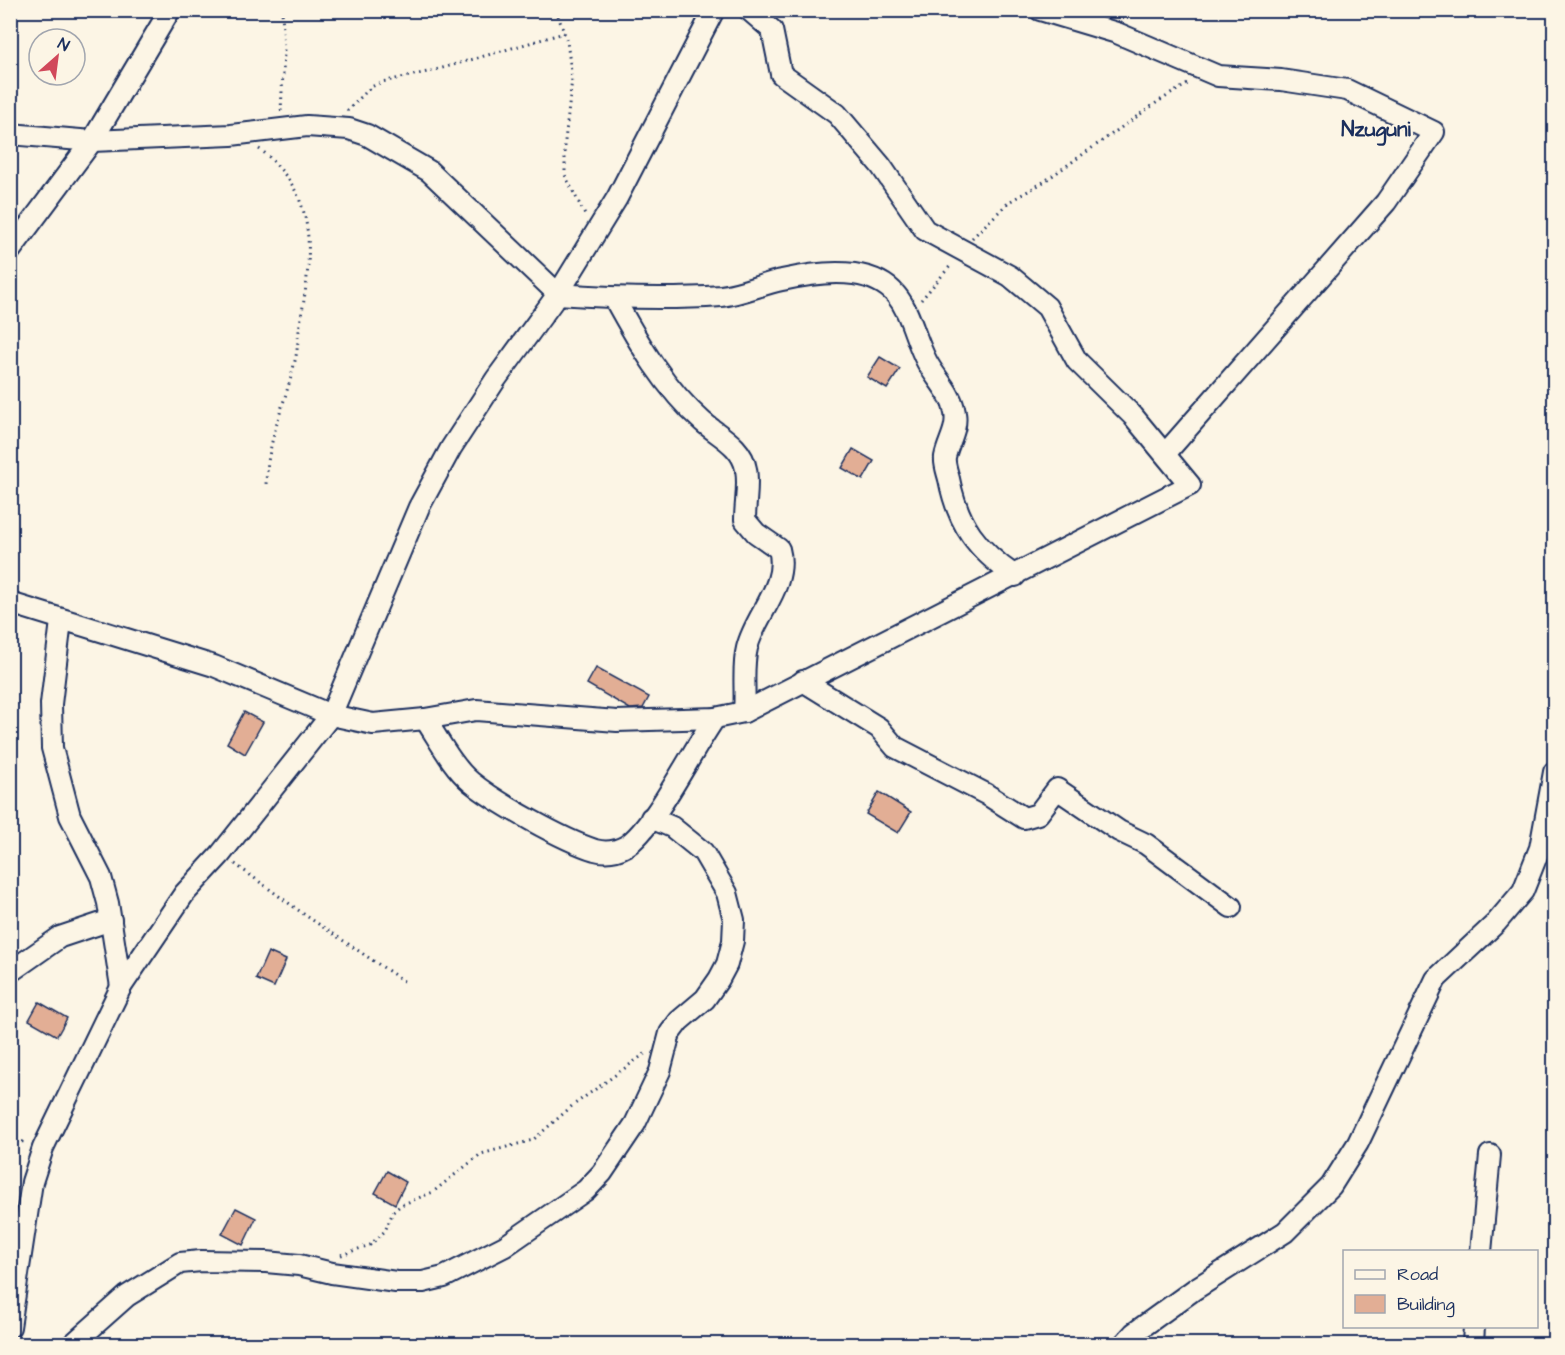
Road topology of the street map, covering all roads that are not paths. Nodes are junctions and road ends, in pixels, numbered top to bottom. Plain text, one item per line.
1 (170, 10) edge
2 (714, 10) edge
3 (749, 10) edge
4 (1040, 10) edge
5 (10, 134) edge
6 (92, 141) junction
7 (10, 250) edge
8 (558, 294) junction
9 (614, 298) junction
10 (1165, 454) junction
11 (1015, 576) junction
12 (10, 603) edge
13 (61, 621) junction
14 (803, 681) junction
15 (744, 712) junction
16 (331, 715) junction
17 (715, 718) junction
18 (425, 719) junction
19 (1554, 772) edge
20 (651, 818) junction
21 (1231, 907) dead end
22 (111, 920) junction
23 (10, 972) edge
24 (121, 987) junction
25 (1490, 1155) dead end
26 (1481, 1250) edge
27 (10, 1327) edge
28 (1474, 1328) edge
29 (73, 1344) edge
30 (1124, 1344) edge
31 (1473, 1344) edge

1 - 6 street
2 - 8 street
3 - 10 street
4 - 10 street
5 - 6 street
6 - 7 street
6 - 8 street
8 - 9 street
8 - 16 street
9 - 11 street
9 - 15 street
10 - 11 street
11 - 14 street
12 - 13 street
13 - 16 street
13 - 22 street
14 - 15 street
14 - 21 street
15 - 17 street
16 - 18 street
16 - 24 street
17 - 18 street
17 - 20 street
18 - 20 street
19 - 30 street
20 - 29 street
22 - 23 street
22 - 24 street
24 - 27 street
25 - 26 street
28 - 31 street

